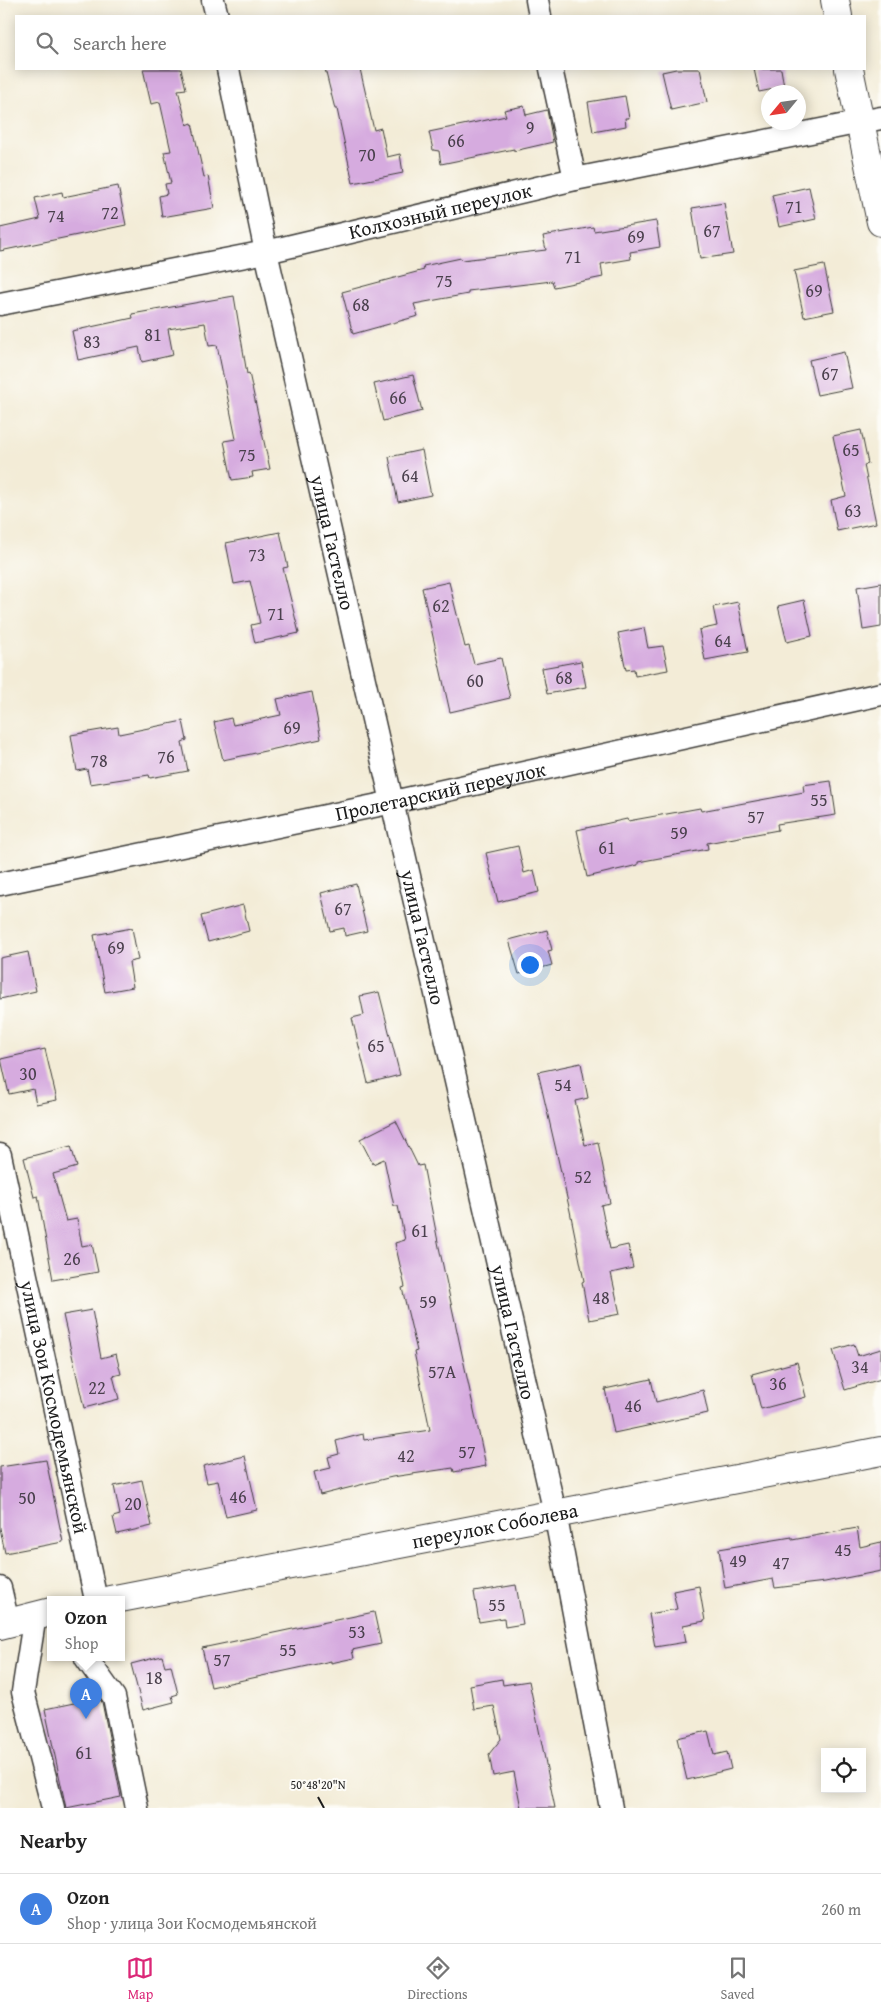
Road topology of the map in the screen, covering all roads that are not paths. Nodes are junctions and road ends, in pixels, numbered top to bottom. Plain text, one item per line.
1 (213, 0) edge
2 (537, 0) edge
3 (835, 0) edge
4 (217, 15) edge
5 (540, 15) edge
6 (838, 15) edge
7 (228, 70) edge
8 (551, 70) edge
9 (849, 70) edge
10 (870, 121) edge
11 (575, 179) junction
12 (881, 222) edge
13 (266, 252) junction
14 (0, 304) edge
15 (881, 694) edge
16 (393, 802) junction
17 (0, 884) edge
18 (0, 1155) edge
19 (881, 1451) edge
20 (555, 1513) junction
21 (0, 1588) edge
22 (95, 1596) edge
23 (125, 1597) edge
24 (43, 1614) edge
25 (4, 1624) edge
26 (88, 1661) edge
27 (53, 1808) edge
28 (137, 1808) edge
29 (611, 1808) edge

1 - 4 street
2 - 5 street
3 - 6 main road
7 - 13 street, улица Гастелло
8 - 11 street
9 - 10 main road
10 - 11 street, Колхозный переулок
10 - 12 main road
11 - 13 street, Колхозный переулок
13 - 14 street, Колхозный переулок
13 - 16 street, улица Гастелло
15 - 16 street, Пролетарский переулок
16 - 17 street, Пролетарский переулок
16 - 20 street, улица Гастелло
18 - 22 street, улица Зои Космодемьянской
19 - 20 main road, переулок Соболева
20 - 23 main road, переулок Соболева
20 - 29 street, улица Гастелло
21 - 25 street
24 - 25 main road
24 - 27 street
26 - 28 street

